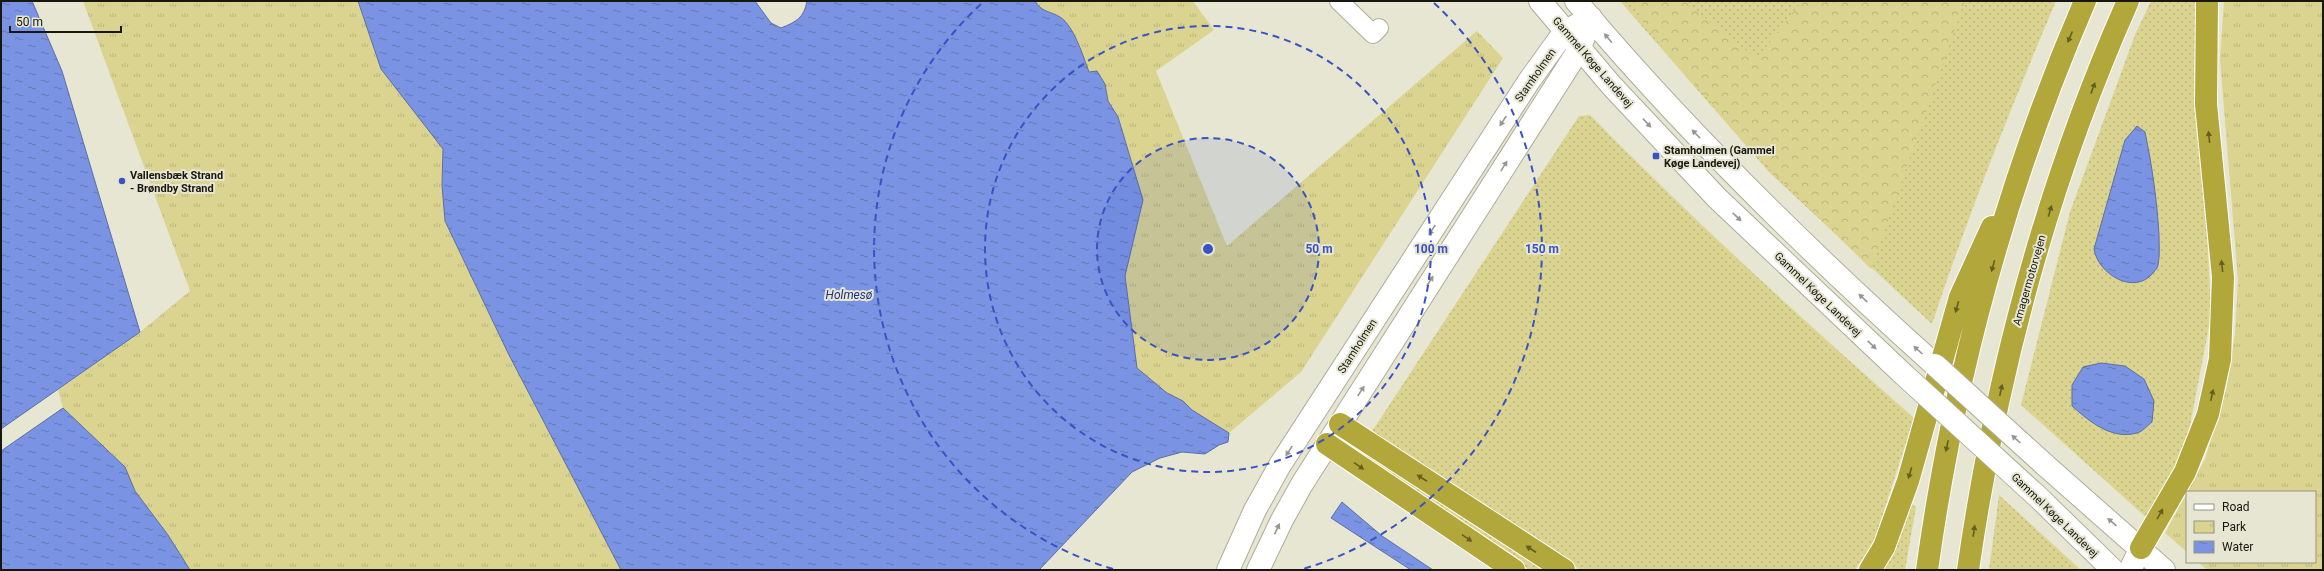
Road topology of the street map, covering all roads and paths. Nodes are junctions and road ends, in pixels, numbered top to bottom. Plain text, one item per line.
1 (1339, 1) edge
2 (1540, 1) edge
3 (1576, 1) edge
4 (2085, 1) edge
5 (2128, 1) edge
6 (2206, 1) edge
7 (1591, 18) junction
8 (1379, 28) dead end
9 (1565, 31) junction
10 (1580, 48) junction
11 (2024, 157) junction
12 (1310, 418) junction
13 (1340, 424) junction
14 (1327, 444) junction
15 (2141, 548) junction
16 (1228, 570) edge
17 (1258, 570) edge
18 (1514, 570) edge
19 (1564, 570) edge
20 (1870, 570) edge
21 (1927, 570) edge
22 (1968, 570) edge
23 (2113, 570) edge
24 (2130, 570) edge
25 (2164, 570) edge

1 - 8 street
2 - 9 main road, Gammel Køge Landevej
3 - 7 main road
4 -> 11 highway
22 -> 5 highway, Amagermotorvejen
15 -> 6 highway
7 - 9 main road, Stamholmen
7 - 10 main road, Stamholmen
15 -> 7 main road, bridge
9 - 10 main road, Gammel Køge Landevej
9 -> 12 main road, Stamholmen
13 -> 10 main road, Stamholmen
10 -> 23 main road, Gammel Køge Landevej, bridge
11 -> 20 highway
11 -> 21 highway
12 - 13 main road
12 - 14 main road
12 -> 16 main road, Stamholmen
13 - 14 main road, Stamholmen
19 -> 13 highway
17 -> 14 main road, Stamholmen
14 -> 18 highway
15 - 24 main road
15 - 25 main road

